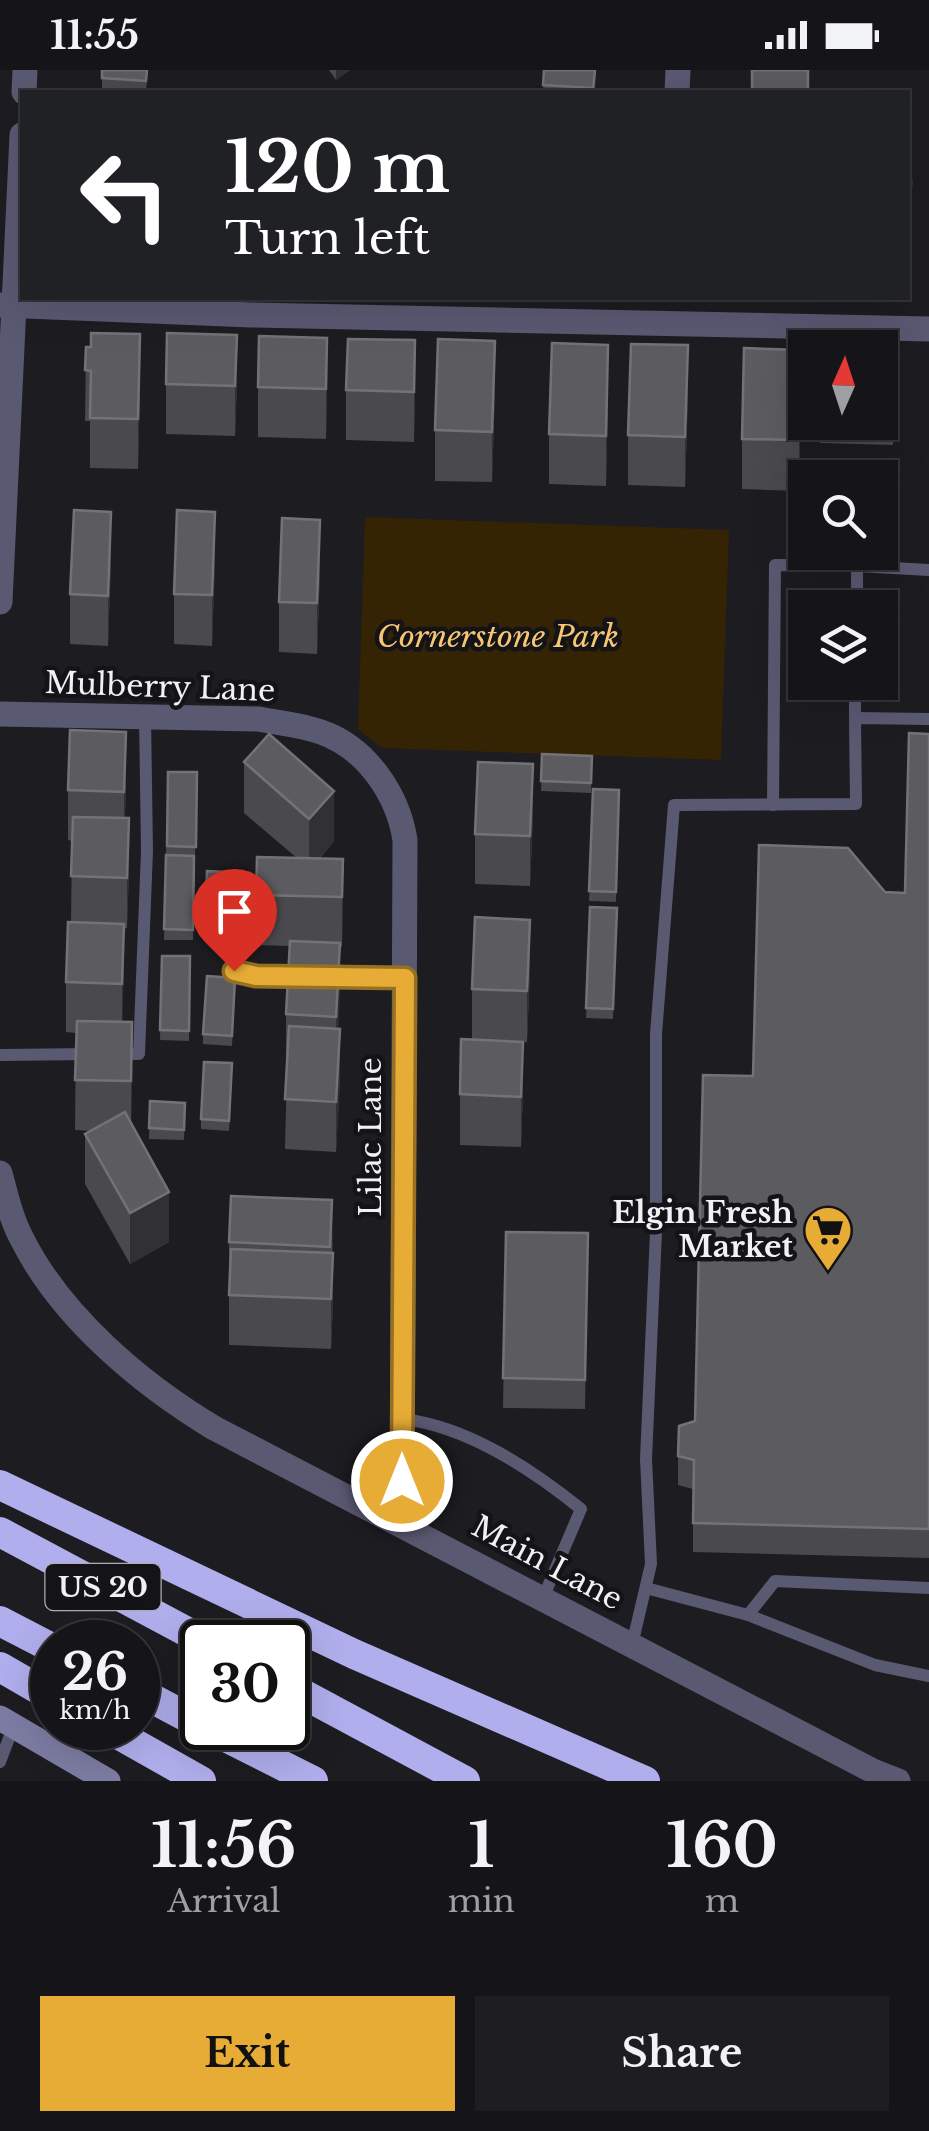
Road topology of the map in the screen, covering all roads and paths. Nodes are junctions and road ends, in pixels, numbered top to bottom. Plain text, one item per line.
1 (20, 158) edge
2 (8, 305) edge
3 (672, 310) edge
4 (929, 330) edge
5 (788, 565) edge
6 (898, 568) edge
7 (929, 570) edge
8 (0, 602) edge
9 (854, 700) edge
10 (0, 714) edge
11 (144, 716) junction
12 (854, 718) junction
13 (929, 719) edge
14 (366, 762) joint
15 (773, 804) junction
16 (234, 971) dead end
17 (405, 978) junction
18 (0, 1055) edge
19 (0, 1172) edge
20 (402, 1420) junction
21 (0, 1485) edge
22 (402, 1524) junction
23 (0, 1532) edge
24 (646, 1588) junction
25 (929, 1588) edge
26 (543, 1598) junction
27 (748, 1615) junction
28 (0, 1621) edge
29 (180, 1628) edge
30 (30, 1637) edge
31 (632, 1645) junction
32 (0, 1667) edge
33 (929, 1676) edge
34 (30, 1684) edge
35 (310, 1698) edge
36 (7, 1721) edge
37 (146, 1750) edge
38 (252, 1750) edge
39 (0, 1762) edge
40 (108, 1781) edge
41 (201, 1781) edge
42 (313, 1781) edge
43 (465, 1781) edge
44 (645, 1781) edge
45 (898, 1781) edge

1 - 2 street
2 - 3 street
2 - 8 street
3 - 4 street
5 - 15 lane
6 - 7 lane
9 - 12 lane
10 - 11 street, Mulberry Lane
11 - 14 street, Mulberry Lane
11 - 18 lane
12 - 13 lane
12 - 15 lane
14 - 17 street, Lilac Lane
15 - 24 lane
16 - 17 lane
17 - 20 street, Lilac Lane
19 - 22 street, Main Lane
20 - 22 street, Lilac Lane
20 - 26 lane
21 - 44 highway
22 - 26 street, Main Lane
23 - 29 highway, US 20
24 - 27 lane
24 - 31 lane
25 - 27 lane
26 - 31 street, Main Lane
27 - 33 lane
28 - 30 highway, US 20
31 - 45 street, Main Lane
32 - 34 highway
35 - 43 highway
36 - 39 lane
36 - 40 street
37 - 41 highway
38 - 42 highway

